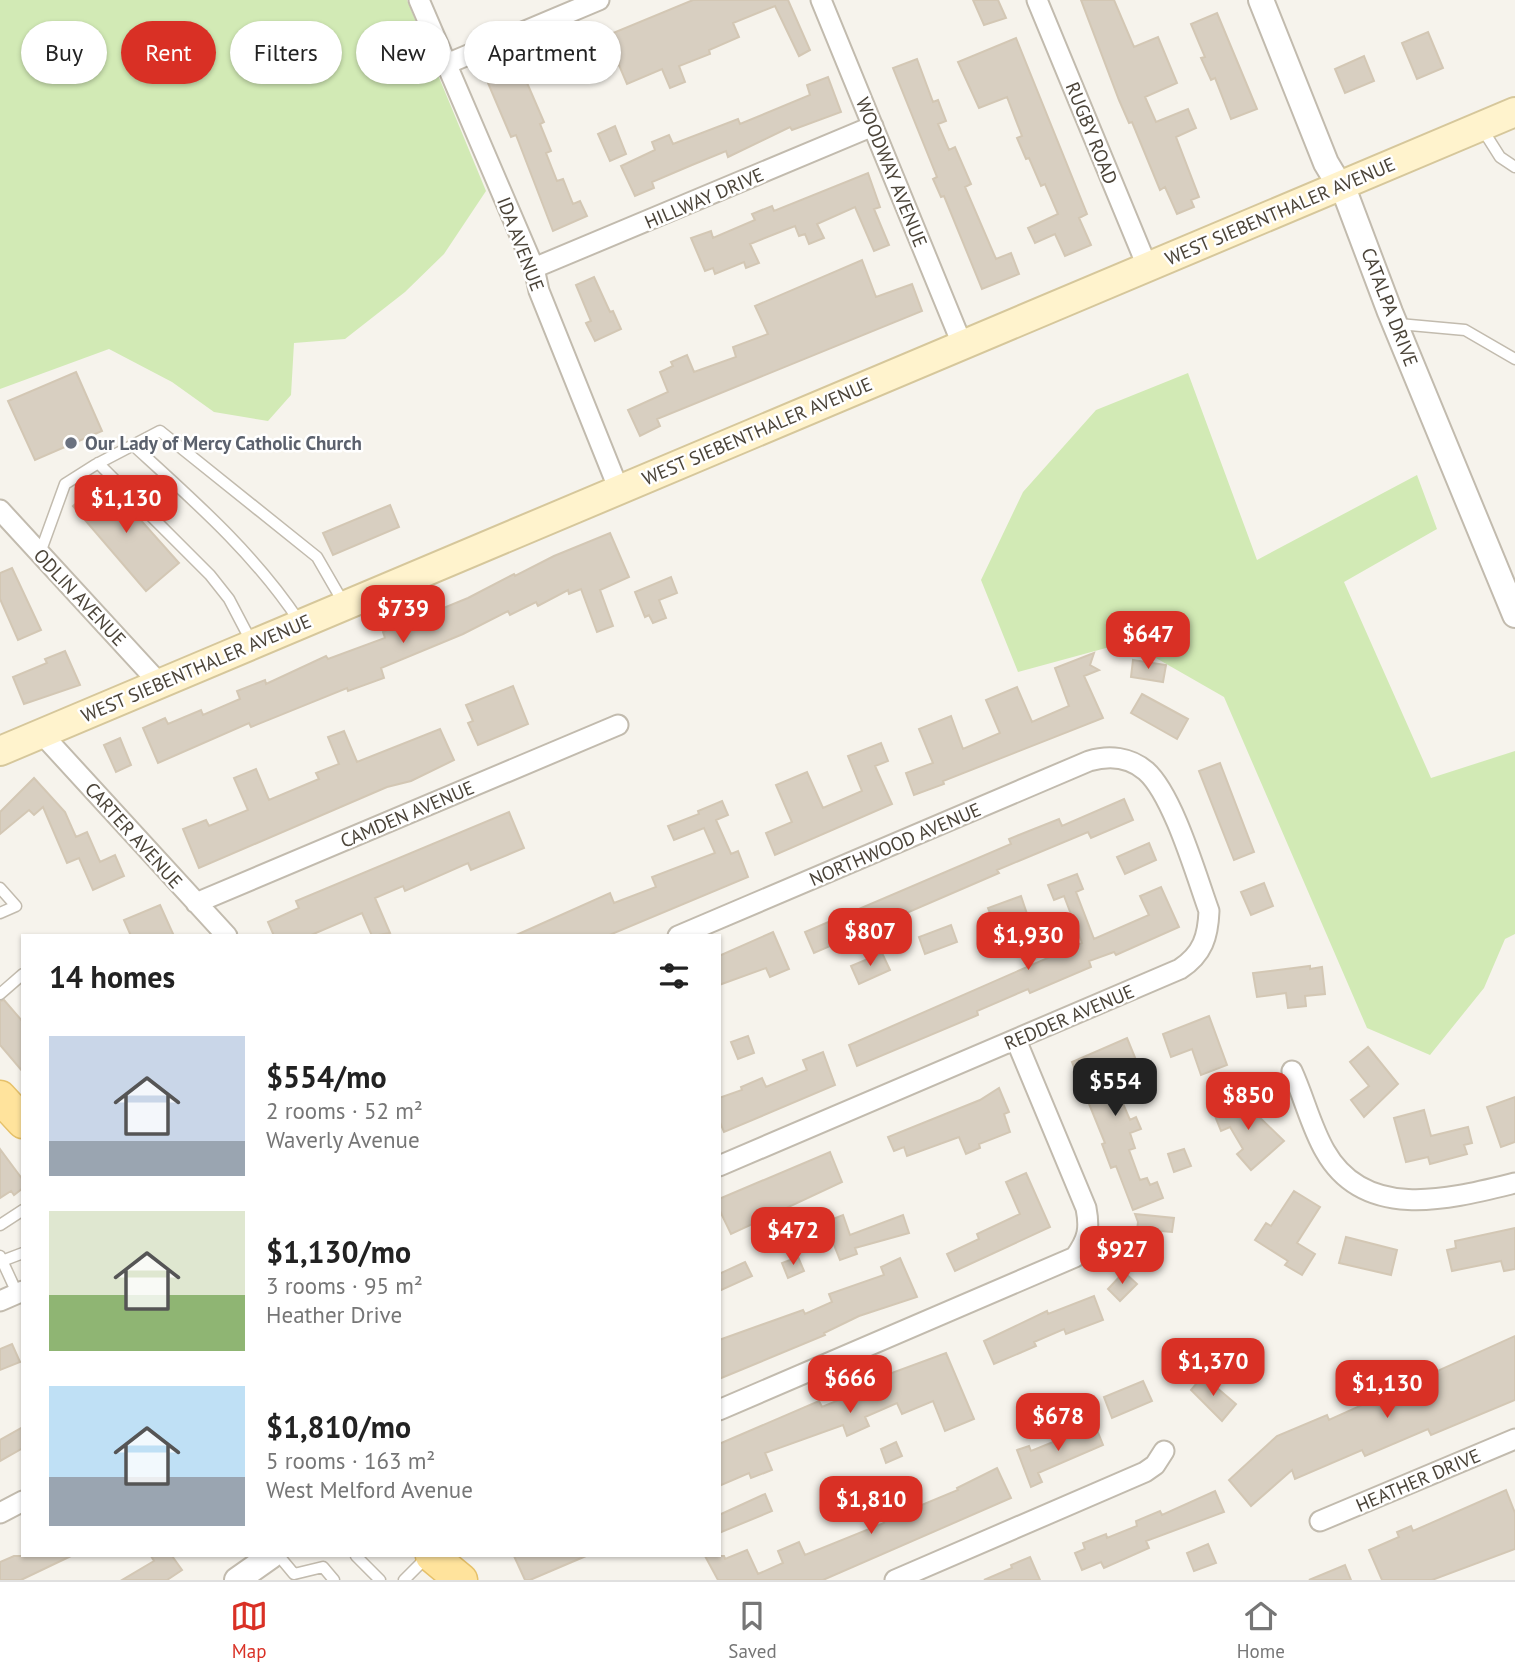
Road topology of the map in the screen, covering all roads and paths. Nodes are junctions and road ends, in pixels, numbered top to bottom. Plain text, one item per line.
1 (419, 0) edge
2 (598, 0) edge
3 (821, 0) edge
4 (1037, 0) edge
5 (1261, 0) edge
6 (429, 21) edge
7 (450, 63) edge
8 (450, 65) edge
9 (1515, 112) edge
10 (873, 126) junction
11 (1481, 127) junction
12 (1515, 167) edge
13 (1340, 185) junction
14 (1147, 267) junction
15 (534, 268) junction
16 (1395, 323) junction
17 (962, 344) junction
18 (1515, 359) edge
19 (134, 446) junction
20 (98, 463) junction
21 (619, 490) junction
22 (0, 510) edge
23 (40, 553) junction
24 (345, 606) junction
25 (1515, 615) edge
26 (301, 624) junction
27 (253, 644) junction
28 (160, 684) junction
29 (618, 724) dead end
30 (41, 733) junction
31 (0, 751) edge
32 (1113, 757) joint
33 (0, 888) edge
34 (196, 902) junction
35 (0, 913) edge
36 (225, 934) edge
37 (683, 934) edge
38 (21, 976) edge
39 (0, 994) edge
40 (1016, 1040) junction
41 (1292, 1071) dead end
42 (0, 1097) edge
43 (21, 1120) edge
44 (721, 1165) edge
45 (1515, 1183) edge
46 (21, 1211) edge
47 (0, 1225) edge
48 (21, 1254) edge
49 (1, 1259) edge
50 (13, 1295) edge
51 (721, 1409) edge
52 (1515, 1439) edge
53 (1164, 1451) dead end
54 (21, 1502) edge
55 (0, 1513) edge
56 (1321, 1521) dead end
57 (270, 1557) edge
58 (280, 1557) edge
59 (357, 1557) edge
60 (429, 1557) edge
61 (431, 1557) edge
62 (237, 1580) edge
63 (334, 1580) edge
64 (380, 1580) edge
65 (404, 1580) edge
66 (461, 1580) edge
67 (895, 1580) edge

1 - 6 street, IDA AVENUE
2 - 7 street
3 - 10 street, WOODWAY AVENUE
4 - 14 street, RUGBY ROAD
5 - 13 street, CATALPA DRIVE
8 - 15 street, IDA AVENUE
9 - 11 main road, WEST SIEBENTHALER AVENUE
10 - 15 street, HILLWAY DRIVE
10 - 17 street, WOODWAY AVENUE
11 - 12 lane
11 - 13 main road, WEST SIEBENTHALER AVENUE
13 - 14 main road, WEST SIEBENTHALER AVENUE
13 - 16 street, CATALPA DRIVE
14 - 17 main road, WEST SIEBENTHALER AVENUE
15 - 21 street, IDA AVENUE
16 - 18 lane
16 - 25 street, CATALPA DRIVE
17 - 21 main road, WEST SIEBENTHALER AVENUE
19 - 20 lane
19 - 24 lane
19 - 26 lane
20 - 23 lane
20 - 27 lane
21 - 24 main road, WEST SIEBENTHALER AVENUE
22 - 23 street, ODLIN AVENUE
23 - 28 street, ODLIN AVENUE
24 - 26 main road, WEST SIEBENTHALER AVENUE
26 - 27 main road, WEST SIEBENTHALER AVENUE
27 - 28 main road, WEST SIEBENTHALER AVENUE
28 - 30 main road, WEST SIEBENTHALER AVENUE
29 - 34 street, CAMDEN AVENUE
30 - 31 main road, WEST SIEBENTHALER AVENUE
30 - 34 street, CARTER AVENUE
32 - 37 street, NORTHWOOD AVENUE
32 - 40 street, REDDER AVENUE
33 - 35 lane
34 - 36 street, CARTER AVENUE
38 - 39 lane
40 - 44 street, REDDER AVENUE
40 - 51 street
41 - 45 street
42 - 43 main road
46 - 47 lane
48 - 49 lane
49 - 50 lane
52 - 56 street, HEATHER DRIVE
53 - 67 street
54 - 55 street
57 - 62 street
58 - 63 lane
59 - 64 lane
60 - 65 lane
61 - 66 main road

